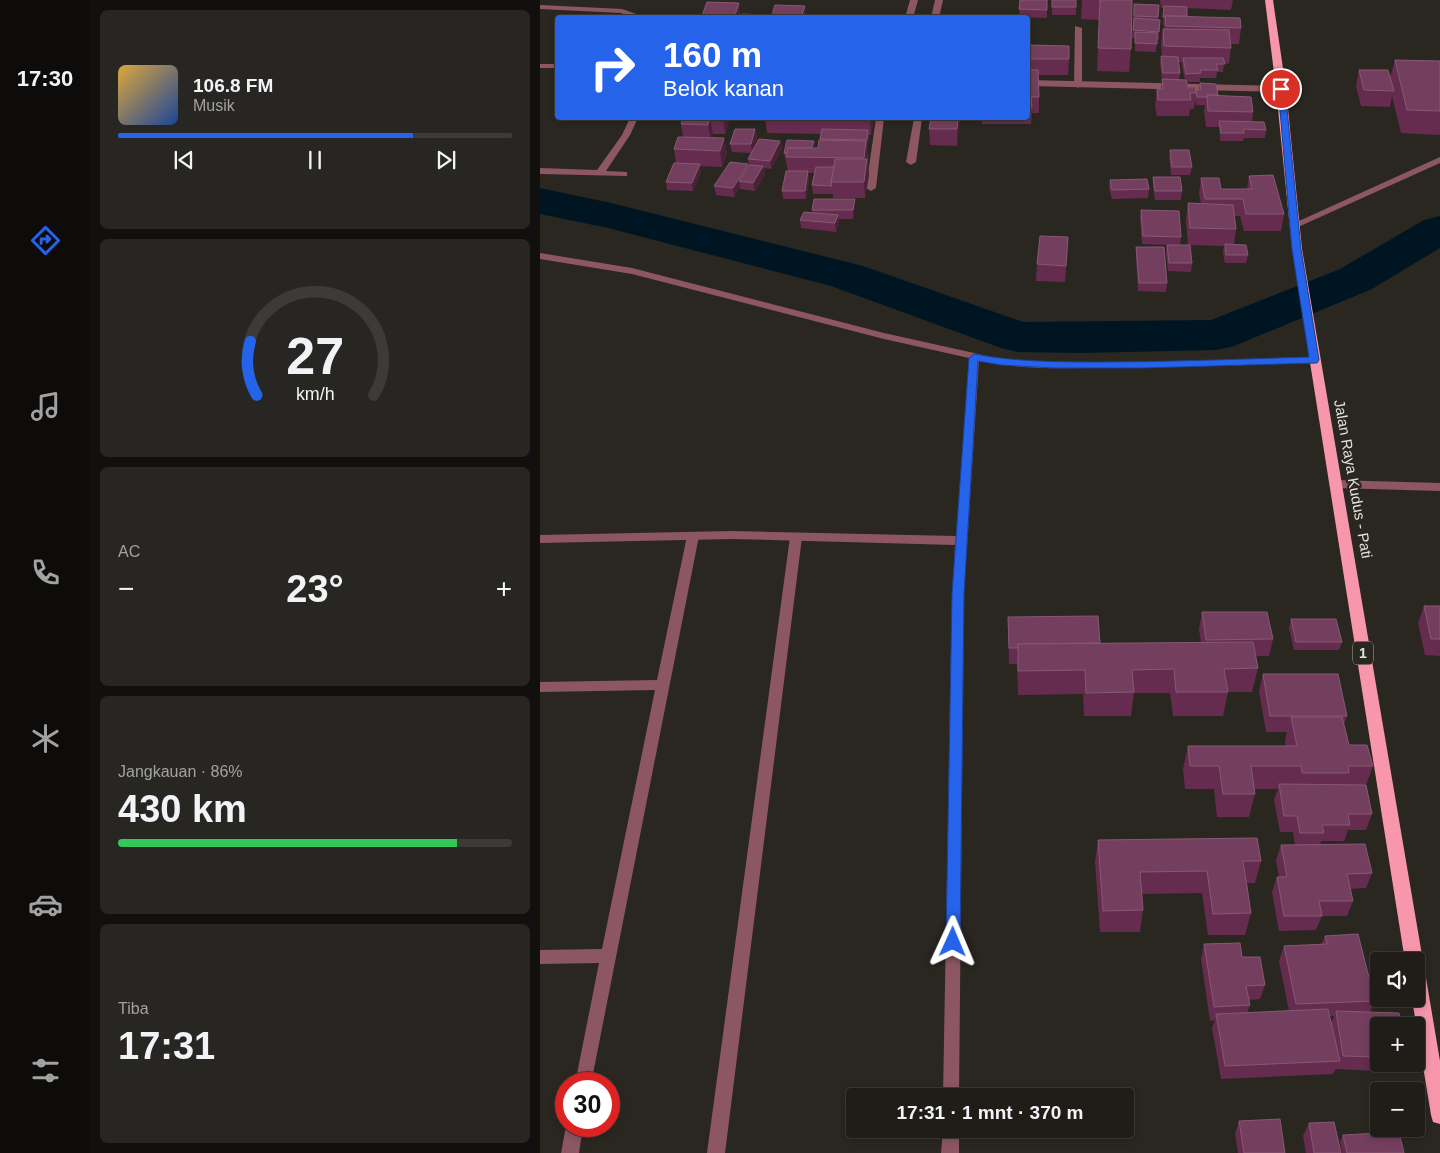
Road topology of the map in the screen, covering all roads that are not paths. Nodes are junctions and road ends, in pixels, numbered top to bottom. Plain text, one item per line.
1 (914, 0) edge
2 (939, 0) edge
3 (1269, 0) edge
4 (540, 7) edge
5 (635, 15) edge
6 (909, 15) edge
7 (936, 15) edge
8 (1078, 28) dead end
9 (540, 66) edge
10 (555, 66) edge
11 (1030, 84) edge
12 (1078, 85) junction
13 (1281, 89) junction
14 (633, 120) edge
15 (880, 120) edge
16 (918, 120) edge
17 (1440, 160) edge
18 (912, 162) dead end
19 (540, 172) edge
20 (600, 173) junction
21 (624, 174) dead end
22 (871, 188) dead end
23 (1295, 225) junction
24 (540, 256) edge
25 (974, 358) junction
26 (1314, 360) junction
27 (1335, 484) junction
28 (1440, 487) edge
29 (693, 536) junction
30 (796, 537) junction
31 (540, 539) edge
32 (962, 541) junction
33 (664, 685) junction
34 (540, 687) edge
35 (1413, 952) edge
36 (607, 956) junction
37 (540, 957) edge
38 (1422, 1007) edge
39 (585, 1072) edge
40 (951, 1088) edge
41 (1440, 1115) edge
42 (573, 1137) edge
43 (951, 1138) edge
44 (570, 1153) edge
45 (716, 1153) edge
46 (950, 1153) edge

1 - 6 street
2 - 7 street
3 - 13 highway, Jalan Raya Kudus - Pati / 1
4 - 5 street
8 - 12 street
9 - 10 street
11 - 12 street
12 - 13 street
13 - 23 highway, Jalan Raya Kudus - Pati / 1
14 - 20 street
15 - 22 street
16 - 18 street
17 - 23 street
19 - 20 street
20 - 21 street
23 - 26 highway, Jalan Raya Kudus - Pati / 1
24 - 25 street
25 - 26 street
25 - 32 street
26 - 27 highway, Jalan Raya Kudus - Pati / 1
27 - 28 street
27 - 35 highway, Jalan Raya Kudus - Pati / 1
29 - 30 street
29 - 31 street
29 - 33 street
30 - 32 street
30 - 45 street
32 - 40 street
33 - 34 street
33 - 36 street
36 - 37 street
36 - 39 street
38 - 41 highway
42 - 44 street
43 - 46 street

